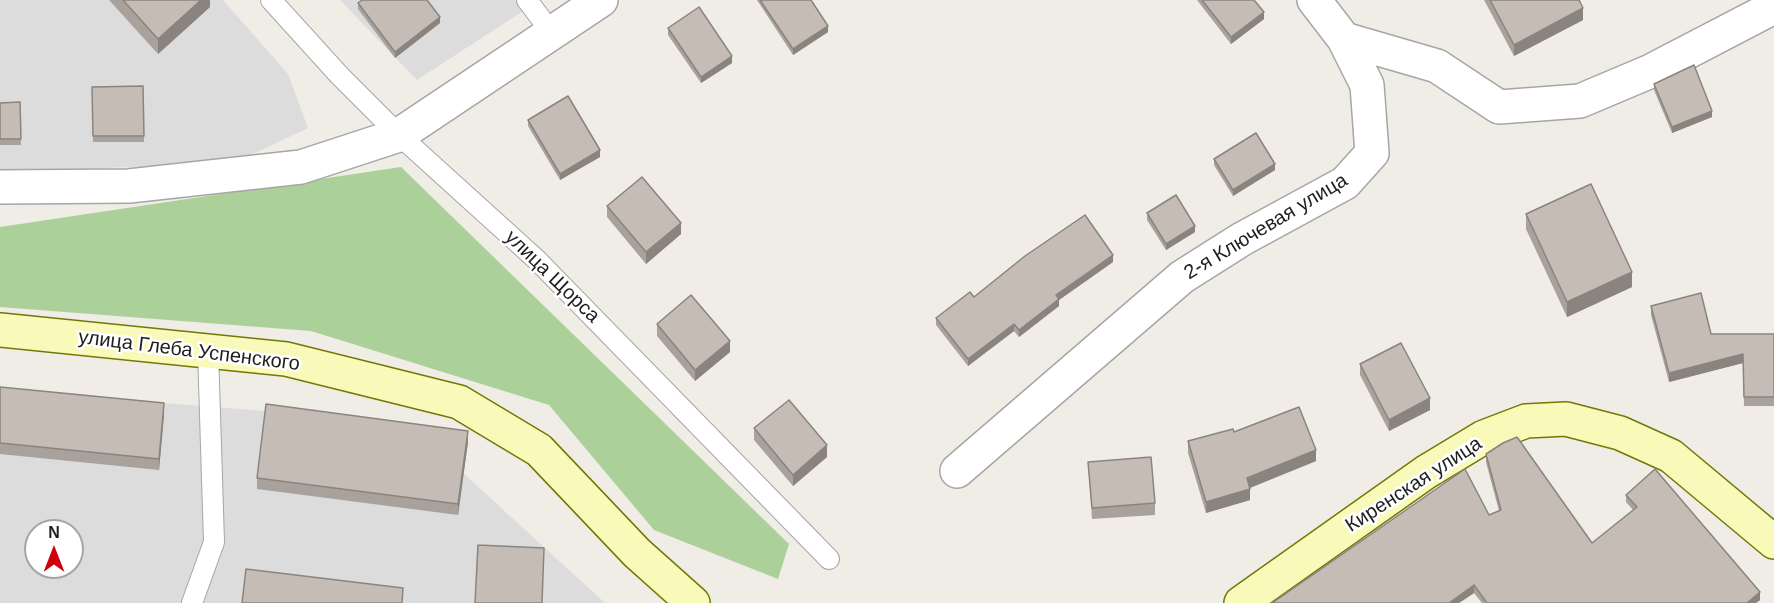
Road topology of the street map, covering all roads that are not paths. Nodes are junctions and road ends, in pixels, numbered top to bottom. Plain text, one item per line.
1 (271, 0) edge
2 (527, 0) edge
3 (601, 0) edge
4 (1314, 0) edge
5 (1774, 7) edge
6 (551, 32) junction
7 (1344, 39) junction
8 (399, 135) junction
9 (0, 187) edge
10 (0, 330) edge
11 (208, 351) junction
12 (957, 471) dead end
13 (1768, 531) edge
14 (829, 559) dead end
15 (192, 603) edge
16 (693, 603) edge
17 (1241, 603) edge

1 - 8 lane, улица Щорса
2 - 6 lane
3 - 6 street
4 - 7 street, 2-я Ключевая улица
5 - 7 street
6 - 8 street
7 - 12 street, 2-я Ключевая улица
8 - 9 street
8 - 14 lane, улица Щорса
10 - 11 street, улица Глеба Успенского
11 - 15 lane
11 - 16 street, улица Глеба Успенского
13 - 17 street, Киренская улица

